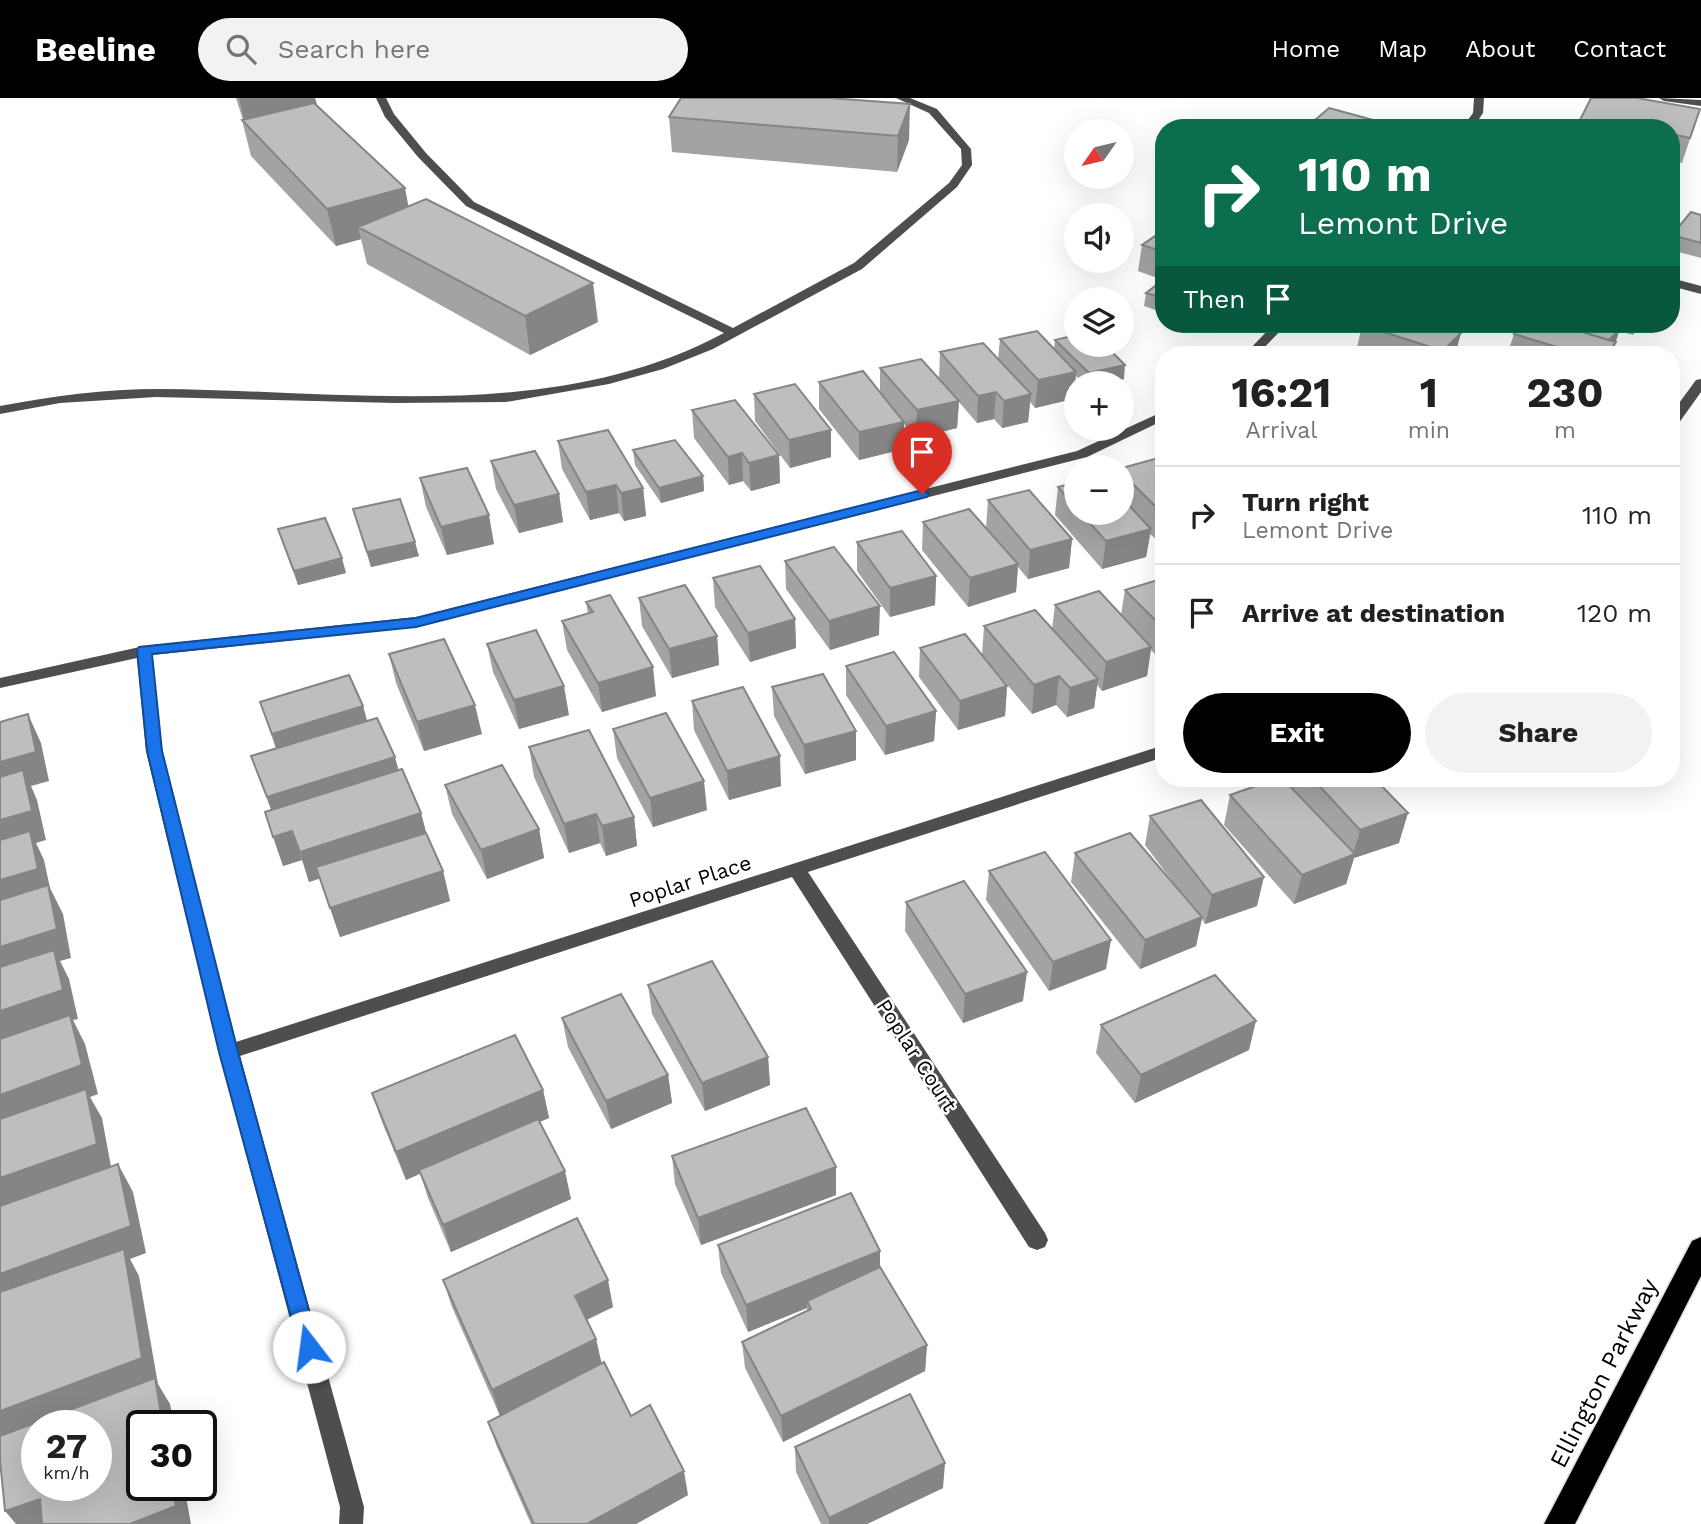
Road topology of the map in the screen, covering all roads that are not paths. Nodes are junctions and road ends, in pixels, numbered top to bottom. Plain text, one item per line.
1 (381, 98) edge
2 (901, 98) edge
3 (1479, 98) edge
4 (1664, 98) edge
5 (1701, 103) edge
6 (1474, 119) edge
7 (1680, 284) edge
8 (1701, 290) edge
9 (734, 333) junction
10 (1272, 333) edge
11 (1259, 346) edge
12 (1701, 383) edge
13 (0, 410) edge
14 (1680, 412) edge
15 (1155, 419) edge
16 (144, 651) junction
17 (0, 683) edge
18 (1155, 754) edge
19 (797, 870) junction
20 (229, 1052) junction
21 (1037, 1240) dead end
22 (1701, 1249) edge
23 (351, 1524) edge
24 (1559, 1524) edge

1 - 9 street
2 - 9 street
3 - 6 street
4 - 5 street
7 - 8 street
9 - 13 street
10 - 11 street
12 - 14 street
15 - 16 street
16 - 17 street
16 - 20 street
18 - 19 street, Poplar Place
19 - 20 street, Poplar Place
19 - 21 street, Poplar Court
20 - 23 street
22 - 24 highway, Ellington Parkway

